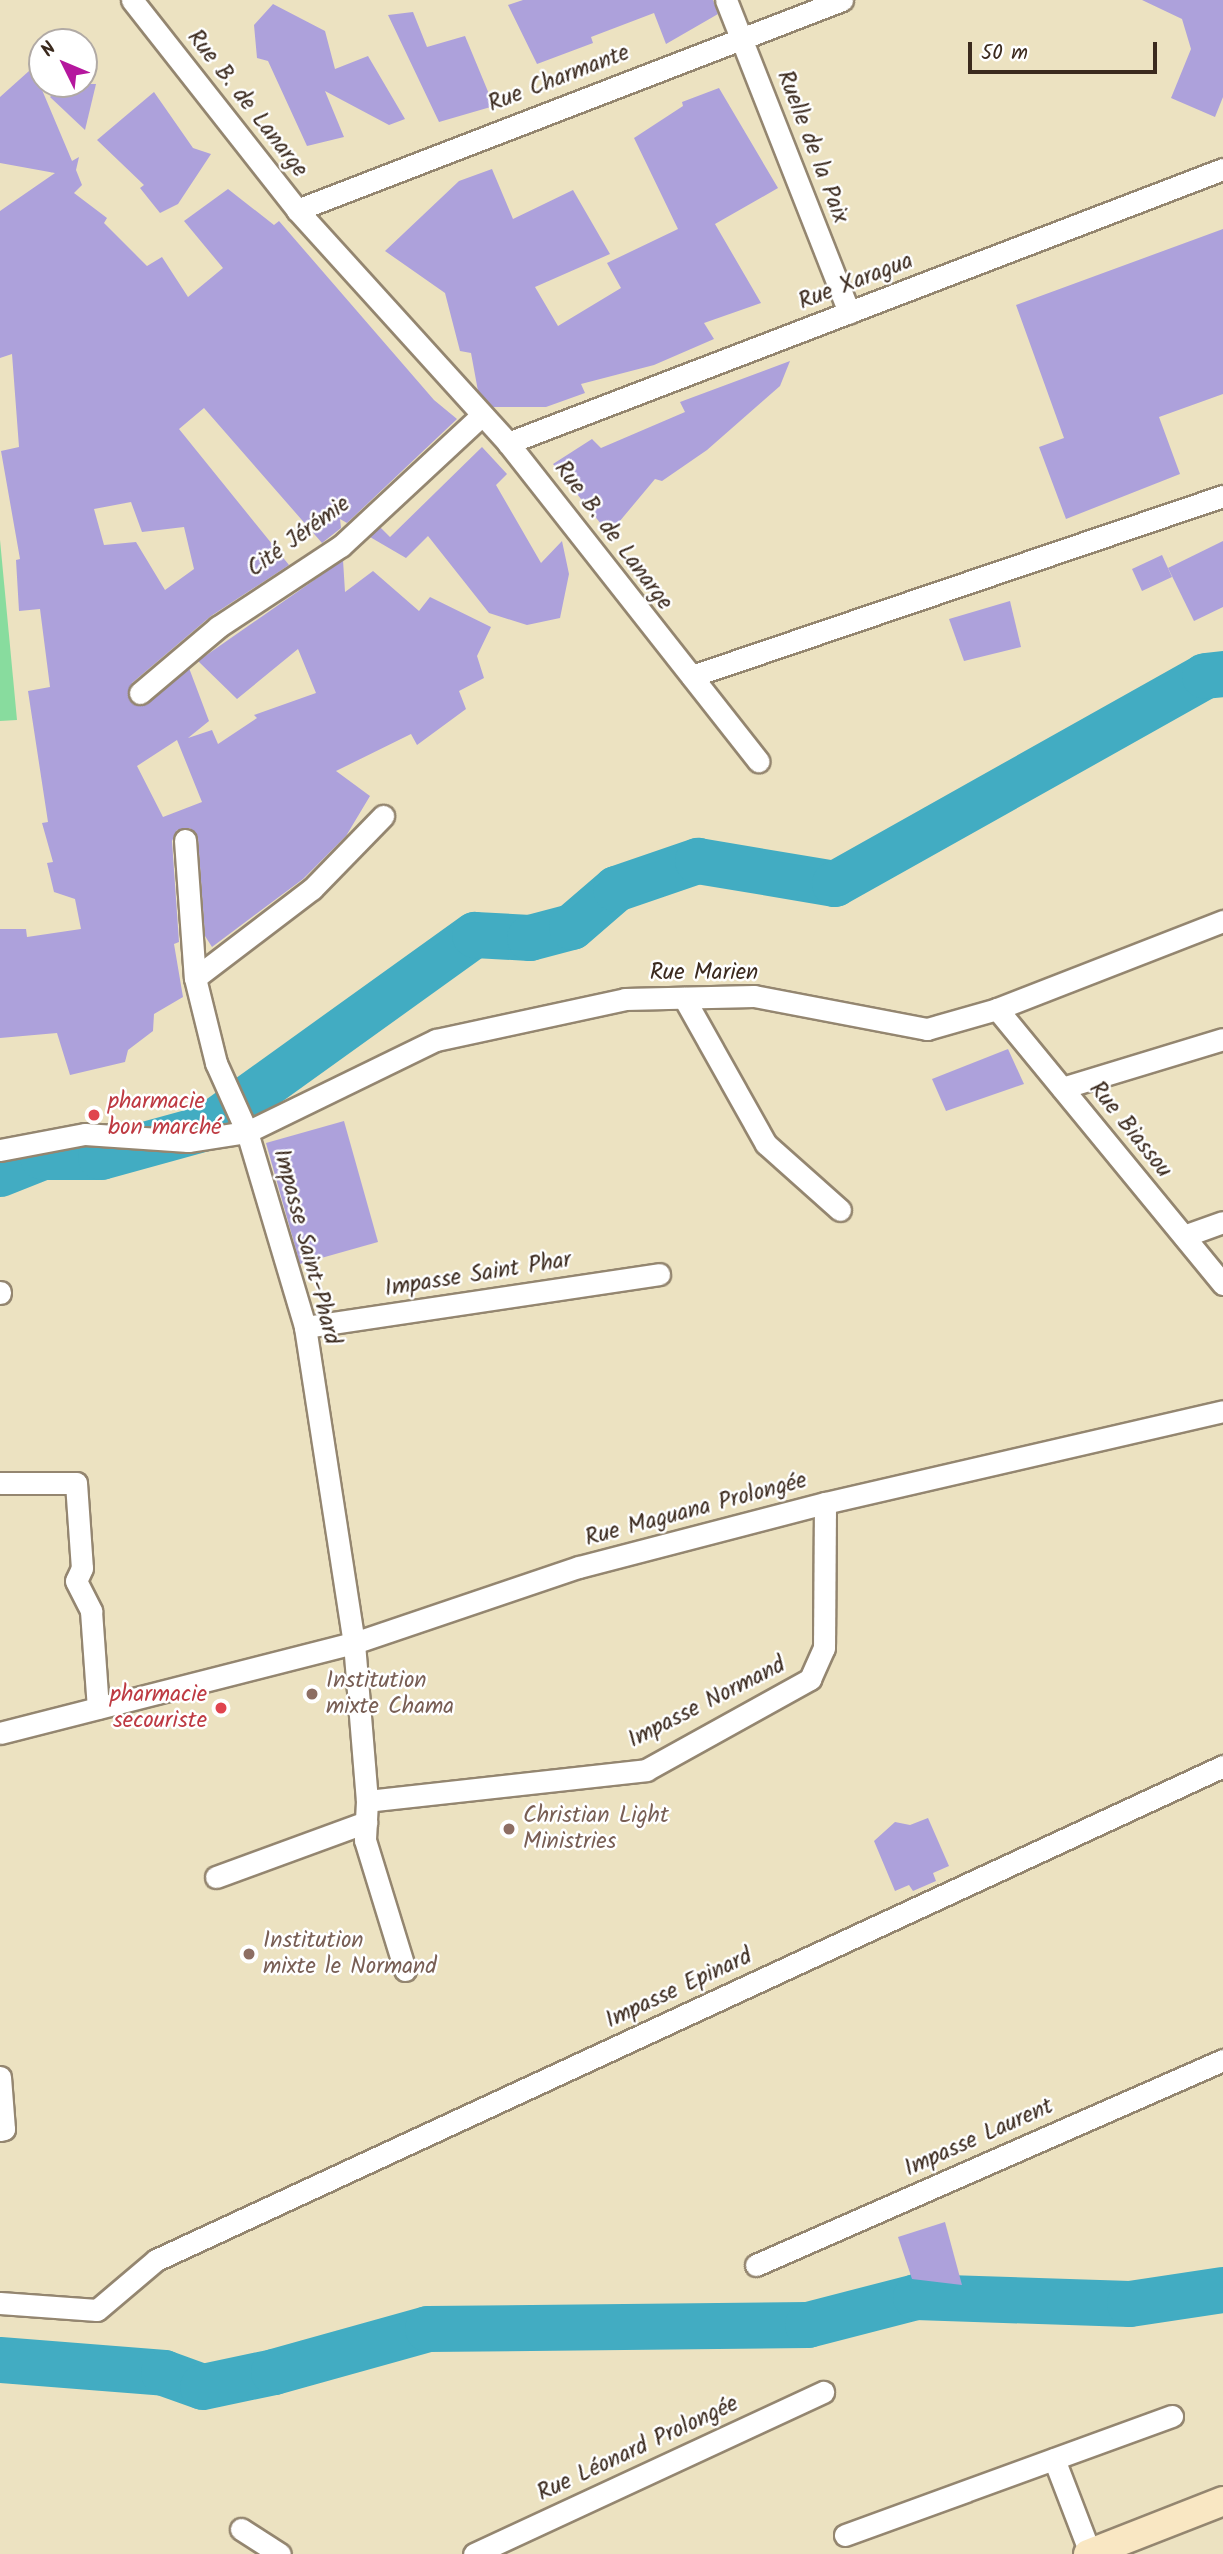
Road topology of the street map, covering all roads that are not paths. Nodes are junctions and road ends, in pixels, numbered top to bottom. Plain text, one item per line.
1 (132, 0) edge
2 (726, 0) edge
3 (842, 0) edge
4 (741, 37) junction
5 (1223, 169) edge
6 (297, 210) junction
7 (849, 313) junction
8 (482, 415) junction
9 (508, 443) junction
10 (1223, 496) edge
11 (692, 676) junction
12 (140, 693) dead end
13 (758, 761) dead end
14 (383, 816) dead end
15 (185, 840) dead end
16 (1223, 921) edge
17 (195, 978) junction
18 (684, 998) junction
19 (997, 1009) junction
20 (1223, 1039) edge
21 (1062, 1088) junction
22 (247, 1132) junction
23 (0, 1150) edge
24 (840, 1210) dead end
25 (1223, 1222) edge
26 (1184, 1236) junction
27 (659, 1274) dead end
28 (1223, 1284) edge
29 (305, 1327) junction
30 (1223, 1411) edge
31 (0, 1482) edge
32 (825, 1503) junction
33 (355, 1643) junction
34 (98, 1708) junction
35 (0, 1733) edge
36 (1223, 1766) edge
37 (366, 1812) junction
38 (216, 1877) dead end
39 (405, 1970) dead end
40 (1223, 2060) edge
41 (0, 2077) edge
42 (0, 2130) edge
43 (756, 2265) dead end
44 (0, 2303) edge
45 (823, 2392) dead end
46 (1172, 2416) dead end
47 (1054, 2459) junction
48 (1223, 2501) edge
49 (241, 2529) dead end
50 (845, 2535) dead end
51 (279, 2554) edge
52 (474, 2554) edge
53 (1089, 2554) edge

1 - 6 street, Rue B. de Lanarge
2 - 4 street, Ruelle de la Paix
3 - 4 street, Rue Charmante
4 - 6 street, Rue Charmante
4 - 7 street, Ruelle de la Paix
5 - 7 street, Rue Xaragua
6 - 8 street, Rue B. de Lanarge
7 - 9 street, Rue Xaragua
8 - 9 street, Rue B. de Lanarge
8 - 12 street, Cité Jérémie
9 - 11 street, Rue B. de Lanarge
10 - 11 street
11 - 13 street, Rue B. de Lanarge
14 - 17 street
15 - 17 street, Impasse Saint-Phard
16 - 19 street, Rue Marien
17 - 22 street, Impasse Saint-Phard
18 - 19 street, Rue Marien
18 - 22 street, Rue Marien
18 - 24 street
19 - 21 street, Rue Biassou
20 - 21 street
21 - 26 street, Rue Biassou
22 - 23 street, Rue Marien
22 - 29 street, Impasse Saint-Phard
25 - 26 street
26 - 28 street, Rue Biassou
27 - 29 street, Impasse Saint Phar
29 - 33 street, Impasse Saint-Phard
30 - 32 street, Rue Maguana Prolongée
31 - 34 street
32 - 33 street, Rue Maguana Prolongée
32 - 37 street, Impasse Normand
33 - 34 street, Rue Maguana Prolongée
33 - 37 street, Impasse Saint-Phard
34 - 35 street, Rue Maguana Prolongée
36 - 44 street, Impasse Epinard
37 - 38 street, Impasse Normand
37 - 39 street, Impasse Saint-Phard
40 - 43 street, Impasse Laurent
41 - 42 street
45 - 52 street, Rue Léonard Prolongée
46 - 47 street
47 - 50 street
47 - 53 street
48 - 53 street
49 - 51 street

